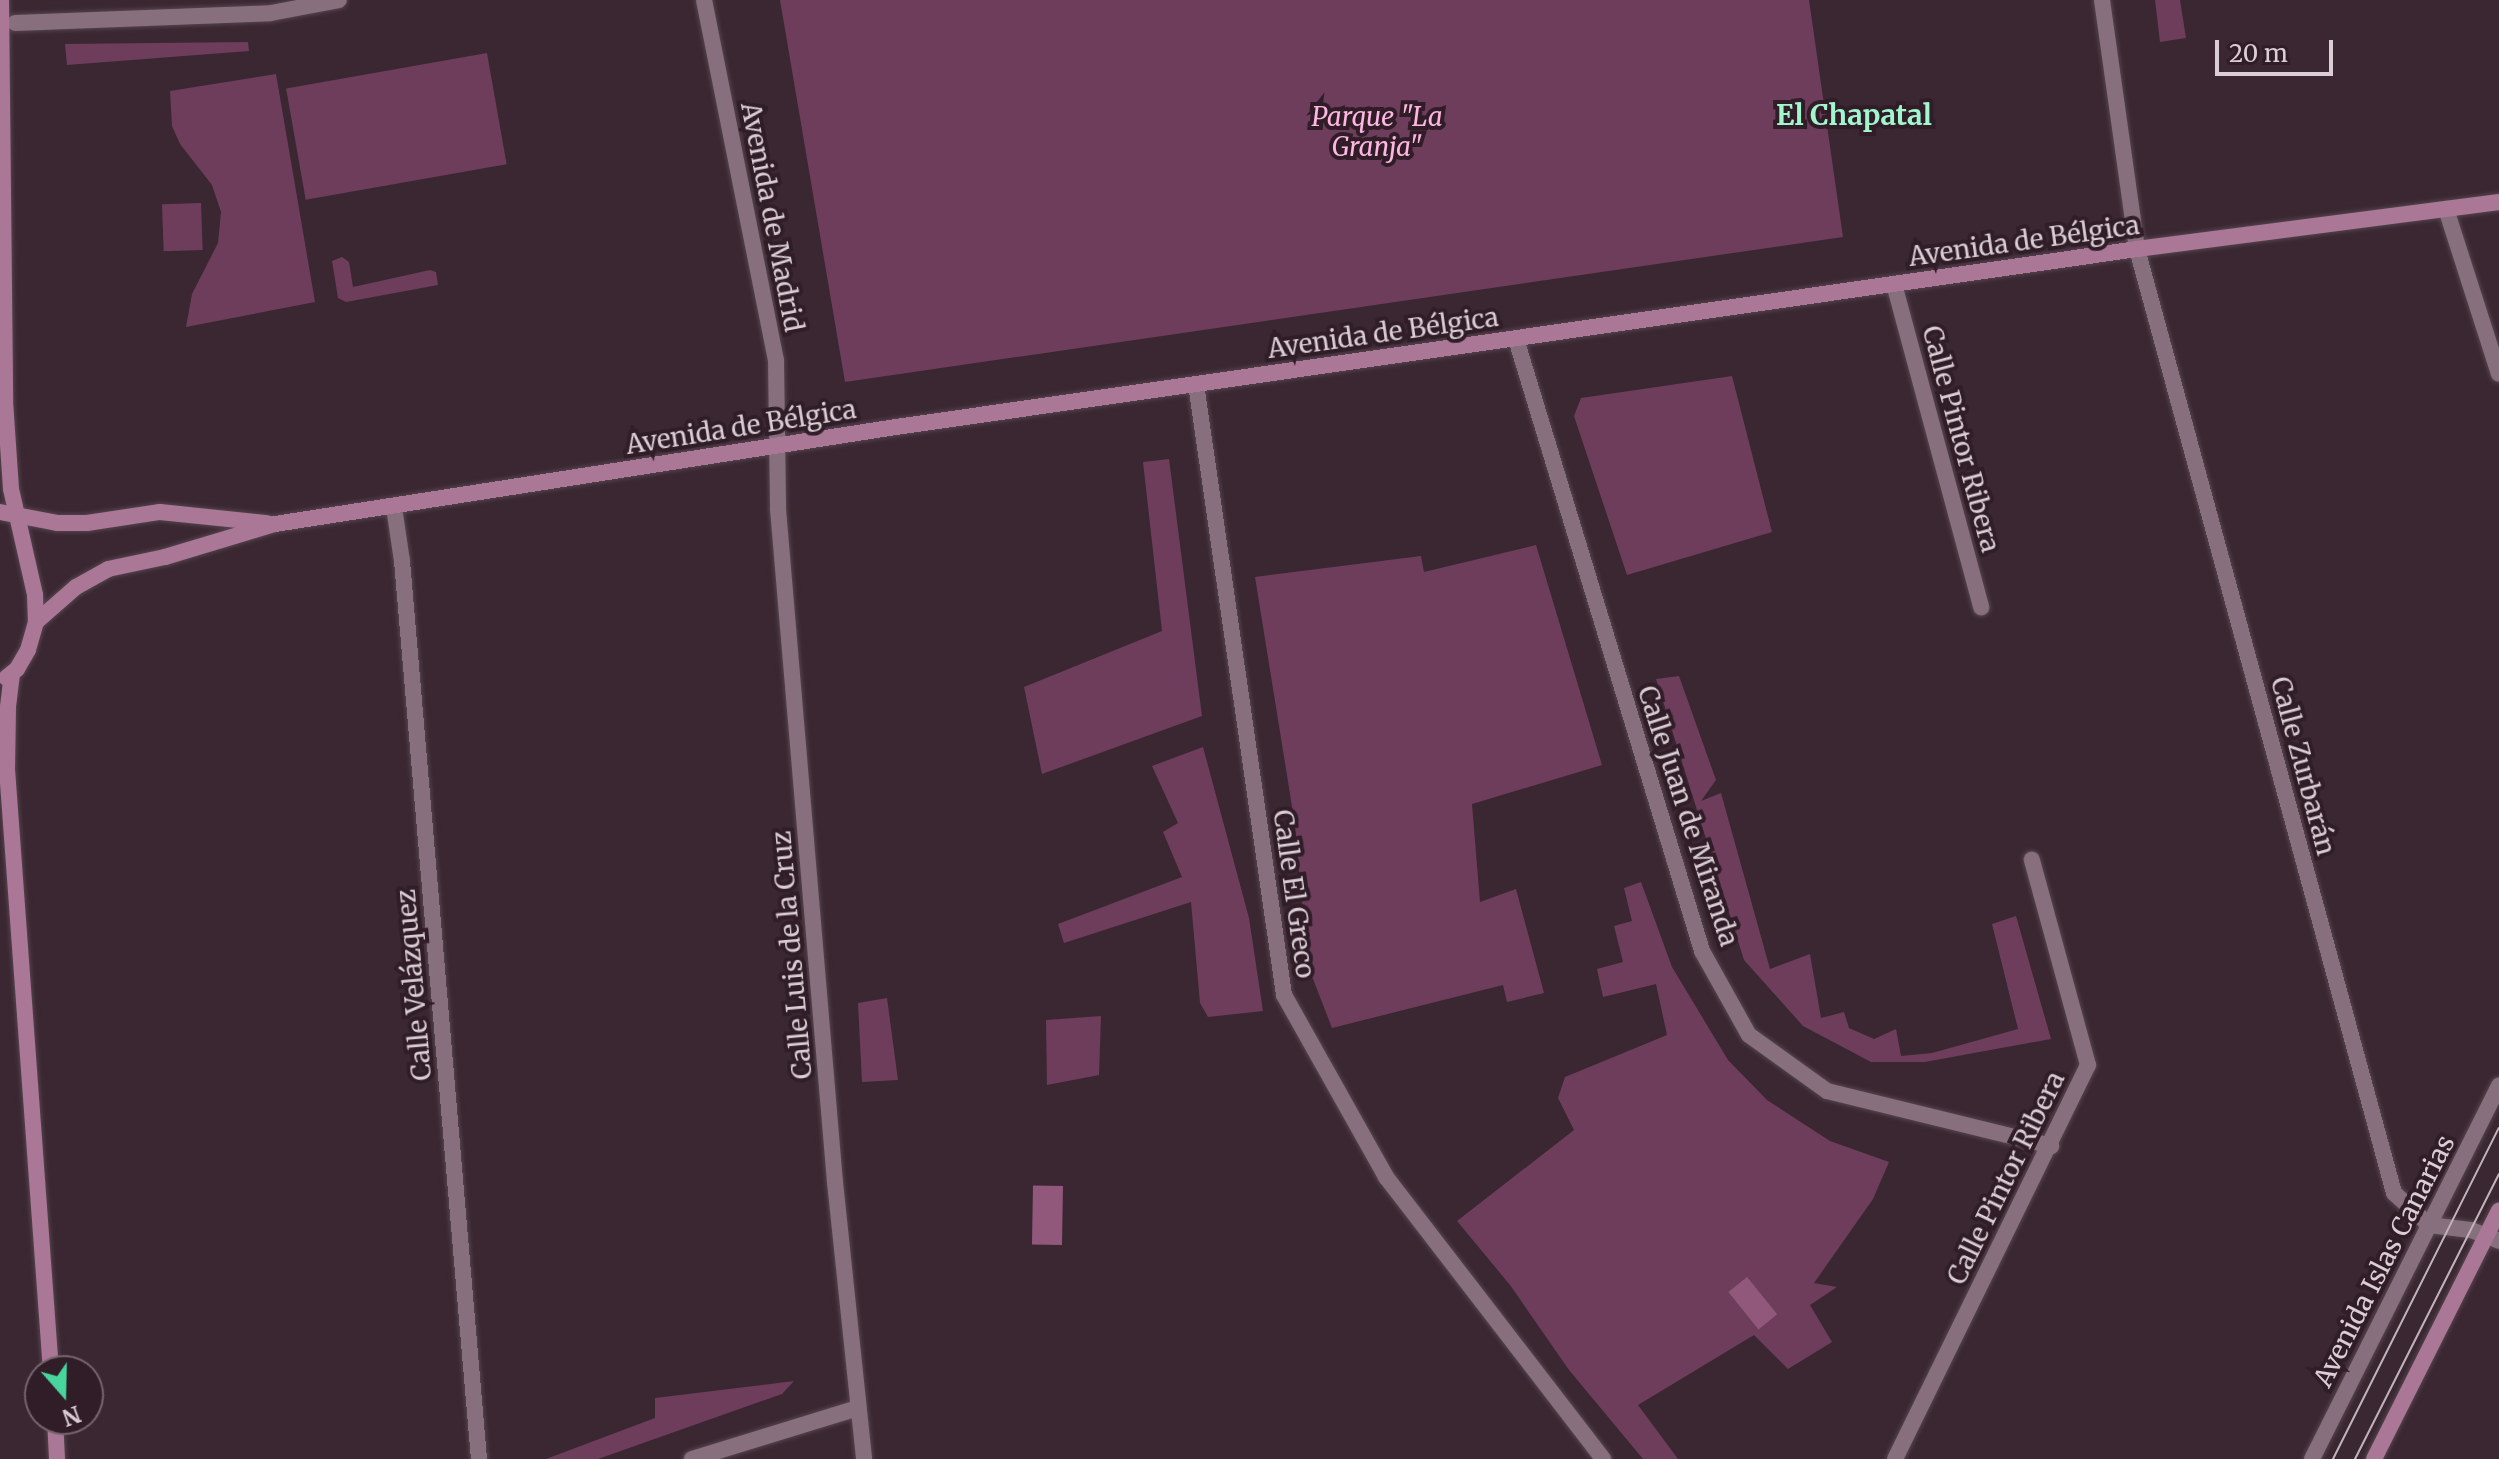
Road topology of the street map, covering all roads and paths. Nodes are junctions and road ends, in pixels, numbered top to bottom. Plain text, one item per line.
1 (1, 0) edge
2 (339, 0) edge
3 (704, 0) edge
4 (2102, 0) edge
5 (15, 23) dead end
6 (2499, 202) edge
7 (2446, 209) junction
8 (2137, 249) junction
9 (1894, 284) junction
10 (1516, 339) junction
11 (2499, 374) edge
12 (1196, 384) junction
13 (776, 446) junction
14 (394, 507) junction
15 (8, 514) edge
16 (275, 524) junction
17 (1981, 607) dead end
18 (36, 622) junction
19 (6, 678) edge
20 (2032, 860) dead end
21 (2499, 1085) edge
22 (2051, 1146) junction
23 (2499, 1211) edge
24 (2429, 1225) junction
25 (2493, 1238) edge
26 (50, 1355) edge
27 (858, 1408) junction
28 (56, 1435) edge
29 (57, 1459) edge
30 (479, 1459) edge
31 (692, 1459) edge
32 (864, 1459) edge
33 (1603, 1459) edge
34 (1895, 1459) edge
35 (2312, 1459) edge
36 (2374, 1459) edge

1 - 15 street
2 - 5 street
3 - 13 street, Avenida de Madrid
4 - 8 street, Calle Zurbarán
6 - 7 street, Avenida de Bélgica
7 - 8 street, Avenida de Bélgica
7 - 11 street
8 - 9 street, Avenida de Bélgica
8 - 24 street, Calle Zurbarán
9 - 10 street, Avenida de Bélgica
9 - 17 street, Calle Pintor Ribera
10 - 12 street, Avenida de Bélgica
10 - 22 street, Calle Juan de Miranda
12 - 13 street, Avenida de Bélgica
12 - 33 street, Calle El Greco
13 - 14 street, Avenida de Bélgica
13 - 27 street, Calle Luis de la Cruz
14 - 16 street, Avenida de Bélgica
14 - 30 street, Calle Velázquez
15 - 16 street, Avenida de Bélgica
15 - 18 street
16 - 18 street, Avenida de Bélgica
18 - 19 street
19 - 26 street
20 - 22 street, Calle Pintor Ribera
21 - 24 street, Avenida Islas Canarias
22 - 34 street, Calle Pintor Ribera
23 - 25 street
24 - 25 street
24 - 35 street, Avenida Islas Canarias
25 - 36 street
27 - 31 street
27 - 32 street, Calle Luis de la Cruz
28 - 29 street

